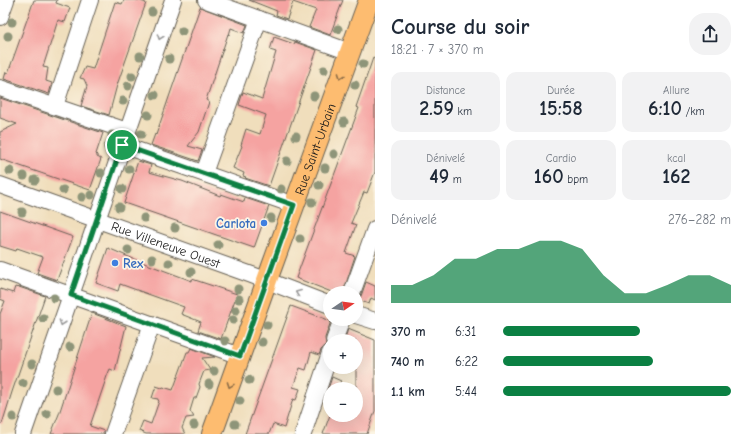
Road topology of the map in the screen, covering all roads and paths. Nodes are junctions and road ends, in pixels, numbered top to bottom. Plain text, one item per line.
1 (6, 0) edge
2 (90, 0) edge
3 (173, 0) edge
4 (206, 0) edge
5 (369, 0) edge
6 (0, 17) edge
7 (259, 19) junction
8 (350, 52) junction
9 (0, 88) edge
10 (55, 106) junction
11 (125, 138) junction
12 (204, 174) junction
13 (0, 186) edge
14 (294, 205) junction
15 (97, 220) junction
16 (375, 229) edge
17 (0, 270) edge
18 (266, 281) junction
19 (355, 286) edge
20 (71, 295) junction
21 (323, 302) edge
22 (363, 317) edge
23 (375, 321) edge
24 (152, 324) junction
25 (240, 356) junction
26 (323, 374) edge
27 (23, 434) edge
28 (112, 434) edge
29 (212, 434) edge
30 (303, 434) edge

1 - 6 street
2 - 10 street
3 -> 11 street
4 - 7 street
5 - 8 main road, Rue Saint-Urbain
7 - 8 street
7 - 12 street
8 -> 14 main road, Rue Saint-Urbain
9 - 10 street
10 - 11 street
11 - 12 street
11 - 15 street
12 - 14 street
13 - 15 street, Rue Villeneuve Ouest
14 - 18 main road, Rue Saint-Urbain
15 - 18 street, Rue Villeneuve Ouest
15 - 20 street
16 - 19 street
17 - 20 street
21 -> 18 street, Rue Villeneuve Ouest
18 - 25 main road, Rue Saint-Urbain
20 - 24 street
20 -> 27 street
22 - 23 street
24 - 25 street
24 - 28 street
25 -> 29 main road, Rue Saint-Urbain
26 - 30 street

